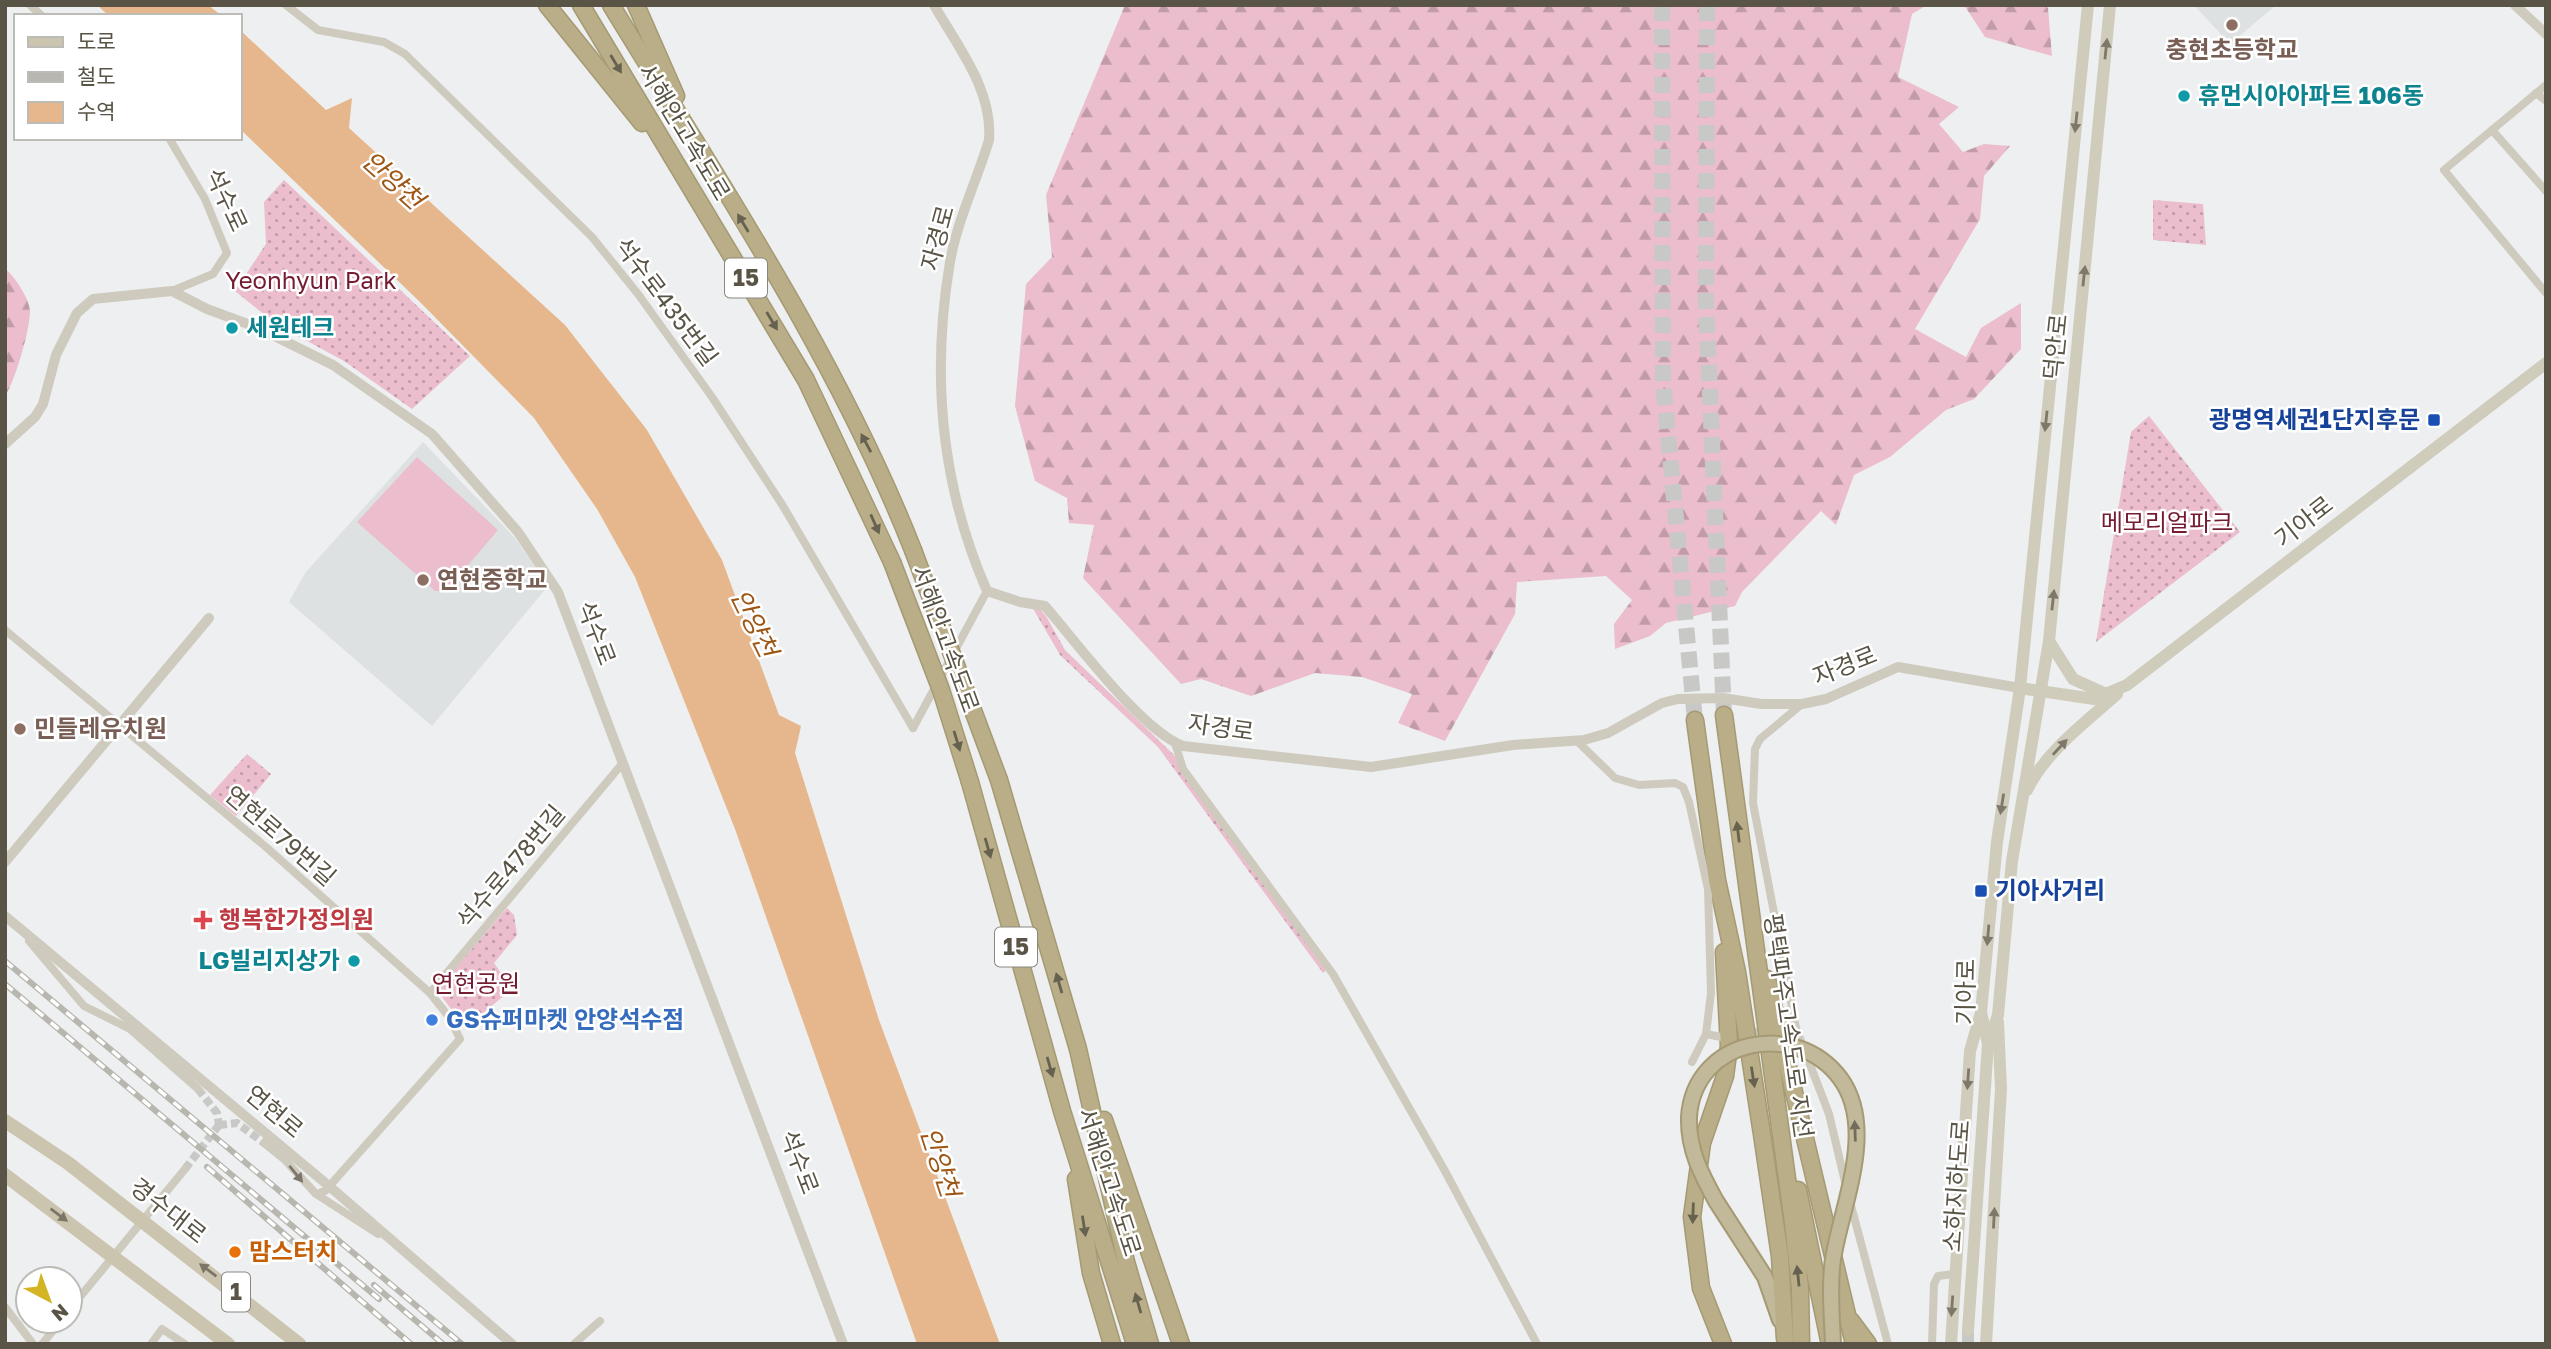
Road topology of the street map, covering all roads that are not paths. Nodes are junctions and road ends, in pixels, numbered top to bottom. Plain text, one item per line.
1 (286, 5) edge
2 (547, 5) edge
3 (581, 5) edge
4 (611, 5) edge
5 (636, 5) edge
6 (934, 5) edge
7 (2088, 5) edge
8 (2110, 5) edge
9 (2515, 5) edge
10 (2546, 34) edge
11 (2546, 85) edge
12 (2536, 93) junction
13 (2546, 101) edge
14 (2492, 130) junction
15 (170, 140) edge
16 (699, 149) junction
17 (680, 169) junction
18 (2546, 191) edge
19 (2546, 276) edge
20 (2538, 283) junction
21 (172, 291) junction
22 (2546, 293) edge
23 (2546, 363) edge
24 (5, 444) edge
25 (987, 591) junction
26 (209, 618) dead end
27 (5, 629) edge
28 (2049, 641) junction
29 (2127, 685) junction
30 (2020, 688) junction
31 (2040, 691) junction
32 (2106, 694) junction
33 (1802, 704) junction
34 (1724, 715) tunnel mouth
35 (1695, 720) tunnel mouth
36 (120, 725) junction
37 (1577, 741) junction
38 (1175, 743) junction
39 (621, 764) junction
40 (2021, 803) junction
41 (5, 862) edge
42 (1744, 877) junction
43 (1717, 880) junction
44 (8, 918) edge
45 (85, 980) junction
46 (430, 993) junction
47 (75, 995) junction
48 (1981, 1012) junction
49 (1998, 1015) junction
50 (1786, 1028) dead end
51 (1796, 1028) junction
52 (1706, 1034) junction
53 (1721, 1037) tunnel mouth
54 (1988, 1044) junction
55 (1079, 1049) junction
56 (1692, 1062) dead end
57 (198, 1089) tunnel mouth
58 (1062, 1111) junction
59 (5, 1121) edge
60 (1779, 1128) junction
61 (264, 1143) tunnel mouth
62 (186, 1169) tunnel mouth
63 (5, 1175) edge
64 (329, 1186) junction
65 (316, 1194) junction
66 (143, 1220) junction
67 (400, 1248) junction
68 (113, 1256) junction
69 (1119, 1264) junction
70 (1954, 1274) junction
71 (1701, 1288) junction
72 (84, 1292) edge
73 (5, 1307) edge
74 (600, 1321) dead end
75 (1850, 1321) junction
76 (1968, 1330) tunnel mouth
77 (1950, 1339) edge
78 (1181, 1341) edge
79 (1984, 1341) edge
80 (1790, 1342) edge
81 (184, 1343) edge
82 (33, 1344) edge
83 (151, 1344) edge
84 (228, 1344) edge
85 (299, 1344) edge
86 (512, 1344) edge
87 (574, 1344) edge
88 (843, 1344) edge
89 (1112, 1344) edge
90 (1135, 1344) edge
91 (1150, 1344) edge
92 (1537, 1344) edge
93 (1723, 1344) edge
94 (1732, 1344) edge
95 (1832, 1344) edge
96 (1854, 1344) edge
97 (1868, 1344) edge
98 (1888, 1344) edge
99 (1932, 1344) edge
100 (1960, 1344) edge

1 - 25 street, 석수로435번길
2 - 17 highway
3 -> 17 highway, 서해안고속도로 / 15
4 - 16 highway, 서해안고속도로 / 15
5 - 16 highway
6 - 25 street, 자경로
7 -> 30 main road, 덕안로
28 -> 8 main road, 덕안로
9 - 10 street
11 - 12 street
12 - 13 street
12 - 14 street
14 - 18 street
14 - 20 street
15 - 21 street, 석수로
55 -> 16 highway, 서해안고속도로 / 15, bridge
17 -> 58 highway, 서해안고속도로 / 15, bridge
19 - 20 street
20 - 22 street
21 - 24 street
21 - 39 street, 석수로
23 - 29 main road, 기아로
25 - 38 street, 자경로
26 - 36 street
27 - 36 street, 연현로79번길
28 - 31 main road, 덕안로
28 - 32 main road
29 - 32 main road, 기아로
40 -> 29 main road
30 - 31 main road, 기아로
30 - 33 street, 자경로
30 -> 48 main road, 기아로
31 - 32 main road, 기아로
31 - 40 main road, 기아로
33 - 37 street, 자경로
33 - 51 street
42 -> 34 highway, 평택파주고속도로 지선
35 - 43 highway, 평택파주고속도로 지선
36 - 41 street
36 - 46 street, 연현로79번길
37 - 38 street, 자경로
37 - 52 street
38 - 92 street
39 - 46 street, 석수로478번길
39 - 88 street, 석수로
40 - 49 main road, 기아로
42 - 60 highway, 평택파주고속도로 지선
42 - 75 highway
43 -> 71 highway
43 -> 80 highway, 평택파주고속도로 지선
44 - 45 street, 연현로
44 - 47 street
45 - 47 street
45 - 64 street, 연현로
46 - 64 street, 연현로79번길
47 - 57 street
48 - 54 main road, 기아로
48 -> 70 main road
49 - 54 main road, 기아로
79 -> 49 main road
50 - 51 street
51 - 98 street
52 - 53 street
52 - 56 street
54 - 76 main road, 소하지하도로
55 - 69 highway, 서해안고속도로 / 15
55 - 78 highway
58 - 69 highway, 서해안고속도로 / 15
58 -> 89 highway
59 - 66 main road, 경수대로 / 1
80 -> 60 highway, 평택파주고속도로 지선
60 - 95 highway
61 -> 65 street
62 - 66 street
63 -> 68 main road
64 - 65 street
64 - 67 street, 연현로
65 - 67 street
66 - 68 street
85 -> 66 main road, 경수대로 / 1
67 - 86 street, 연현로
68 - 72 street
68 - 84 main road
69 - 90 highway, 서해안고속도로 / 15
91 -> 69 highway, 서해안고속도로 / 15
70 -> 77 main road
70 - 99 street
71 - 93 highway
71 - 94 highway
73 - 82 street
74 - 87 street
75 - 96 highway
75 - 97 highway
77 - 100 main road
95 -> 80 highway, bridge
81 - 83 street

